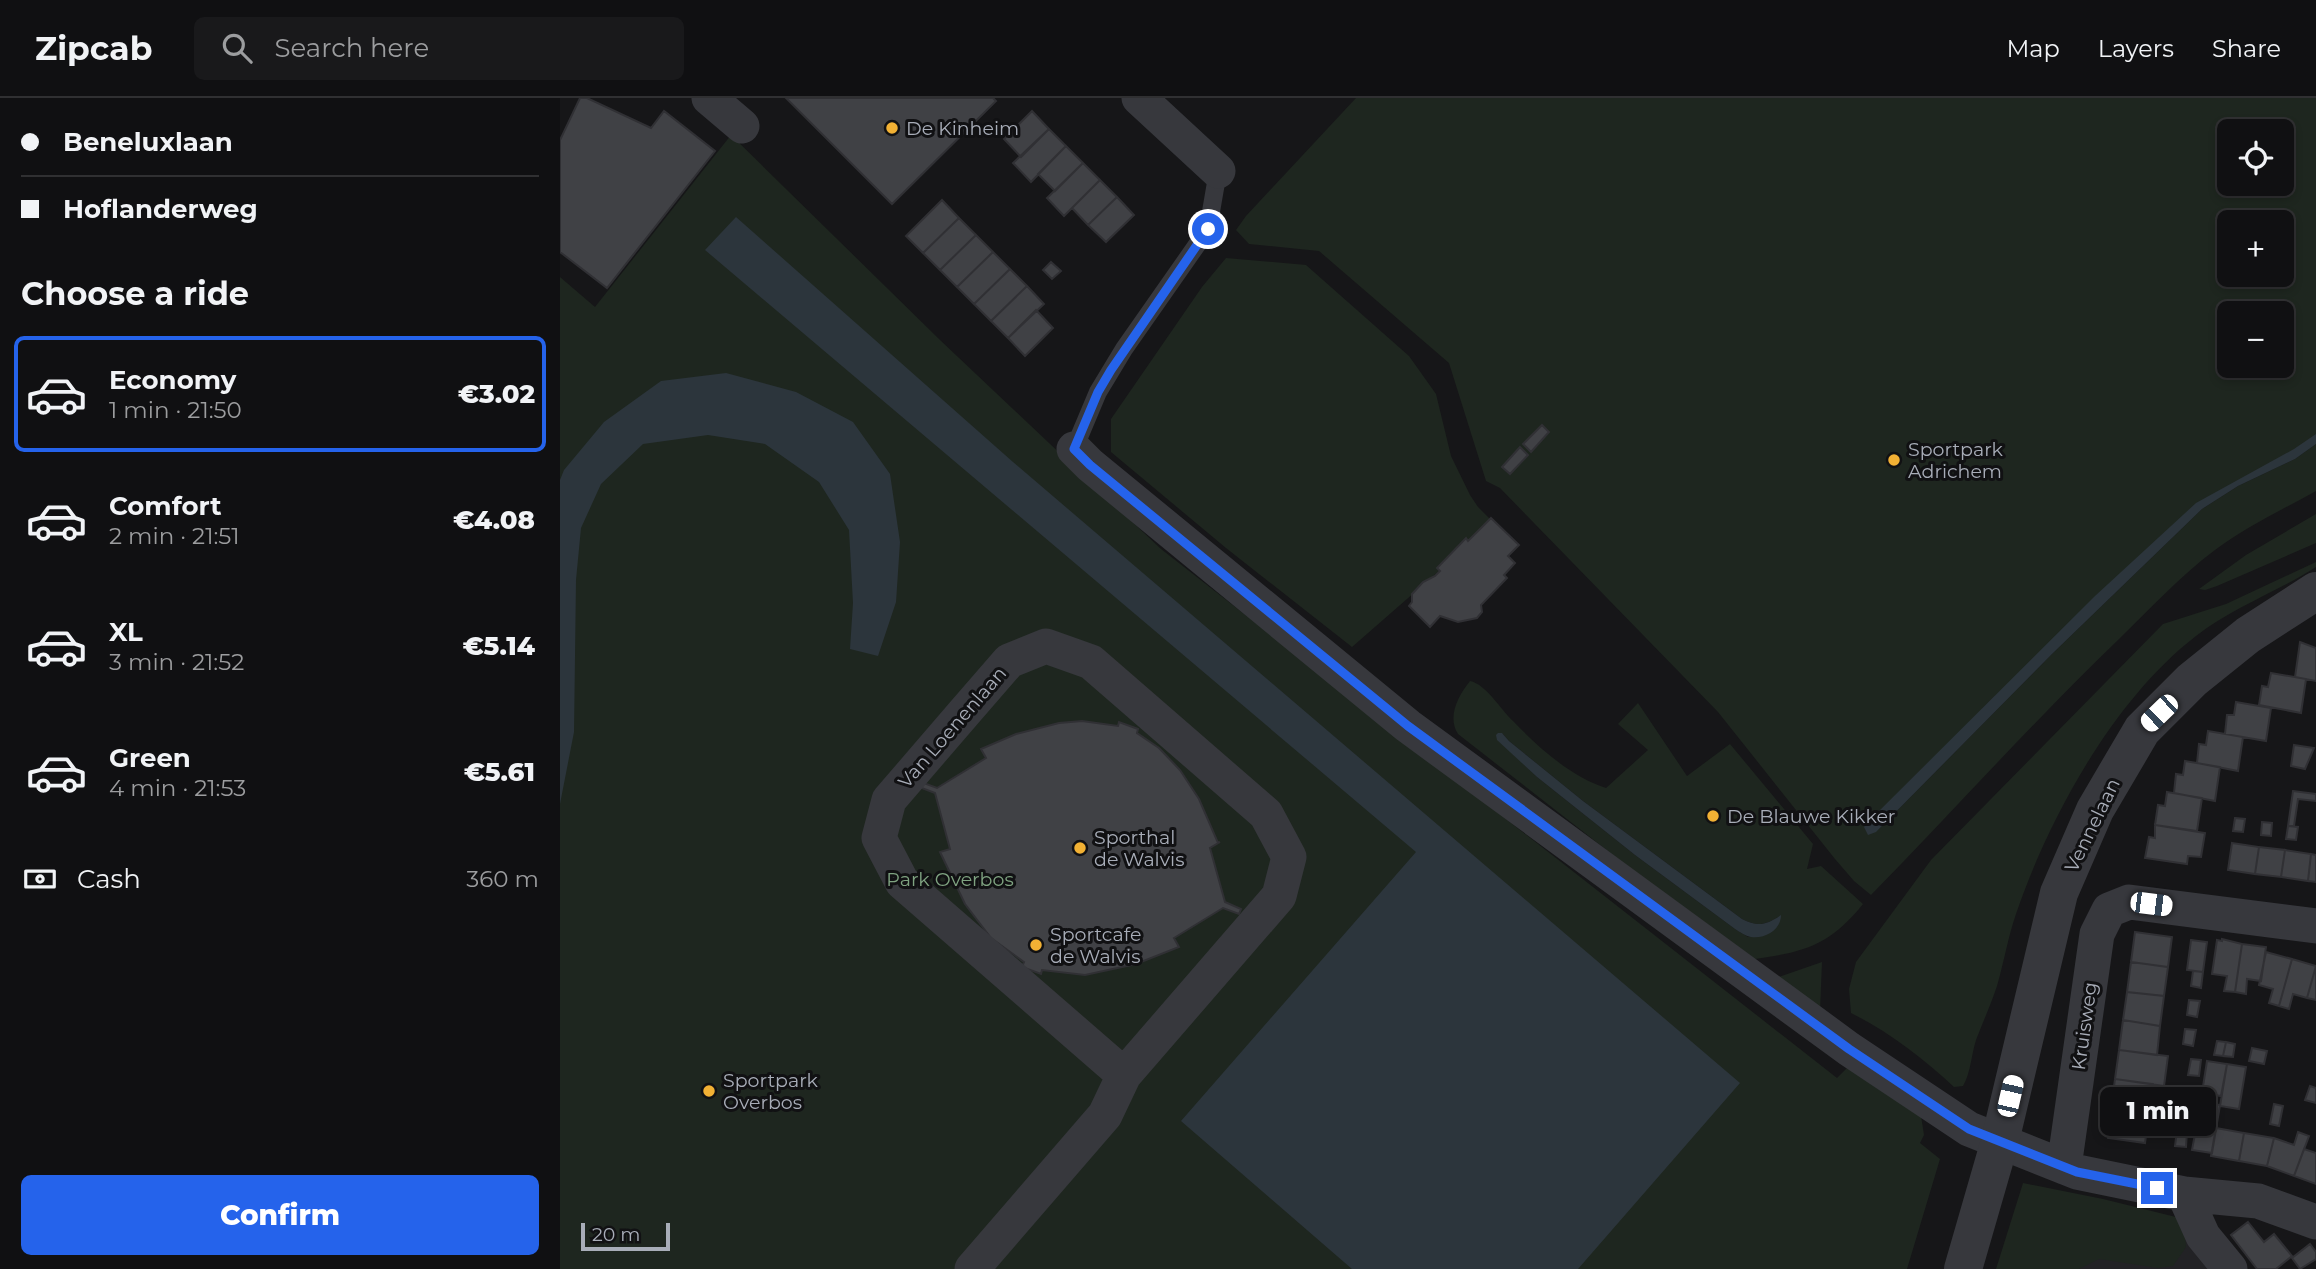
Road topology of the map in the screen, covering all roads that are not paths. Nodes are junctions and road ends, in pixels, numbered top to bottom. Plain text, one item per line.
1 (709, 98) edge
2 (1139, 98) edge
3 (742, 126) dead end
4 (1218, 172) joint
5 (1074, 449) joint
6 (2316, 591) edge
7 (2316, 926) edge
8 (1124, 1075) junction
9 (2000, 1141) junction
10 (2064, 1167) junction
11 (2183, 1194) junction
12 (2316, 1222) edge
13 (972, 1269) edge
14 (1963, 1269) edge
15 (2230, 1269) edge

1 - 3 street
2 - 4 street
4 - 5 lane
5 - 9 street
6 - 9 street, Vennelaan
7 - 10 street, Kruisweg
8 - 8 street, Van Loenenlaan
8 - 13 street, Van Loenenlaan
9 - 10 street
9 - 14 street, Vennelaan
10 - 11 street
11 - 12 street
11 - 15 street

